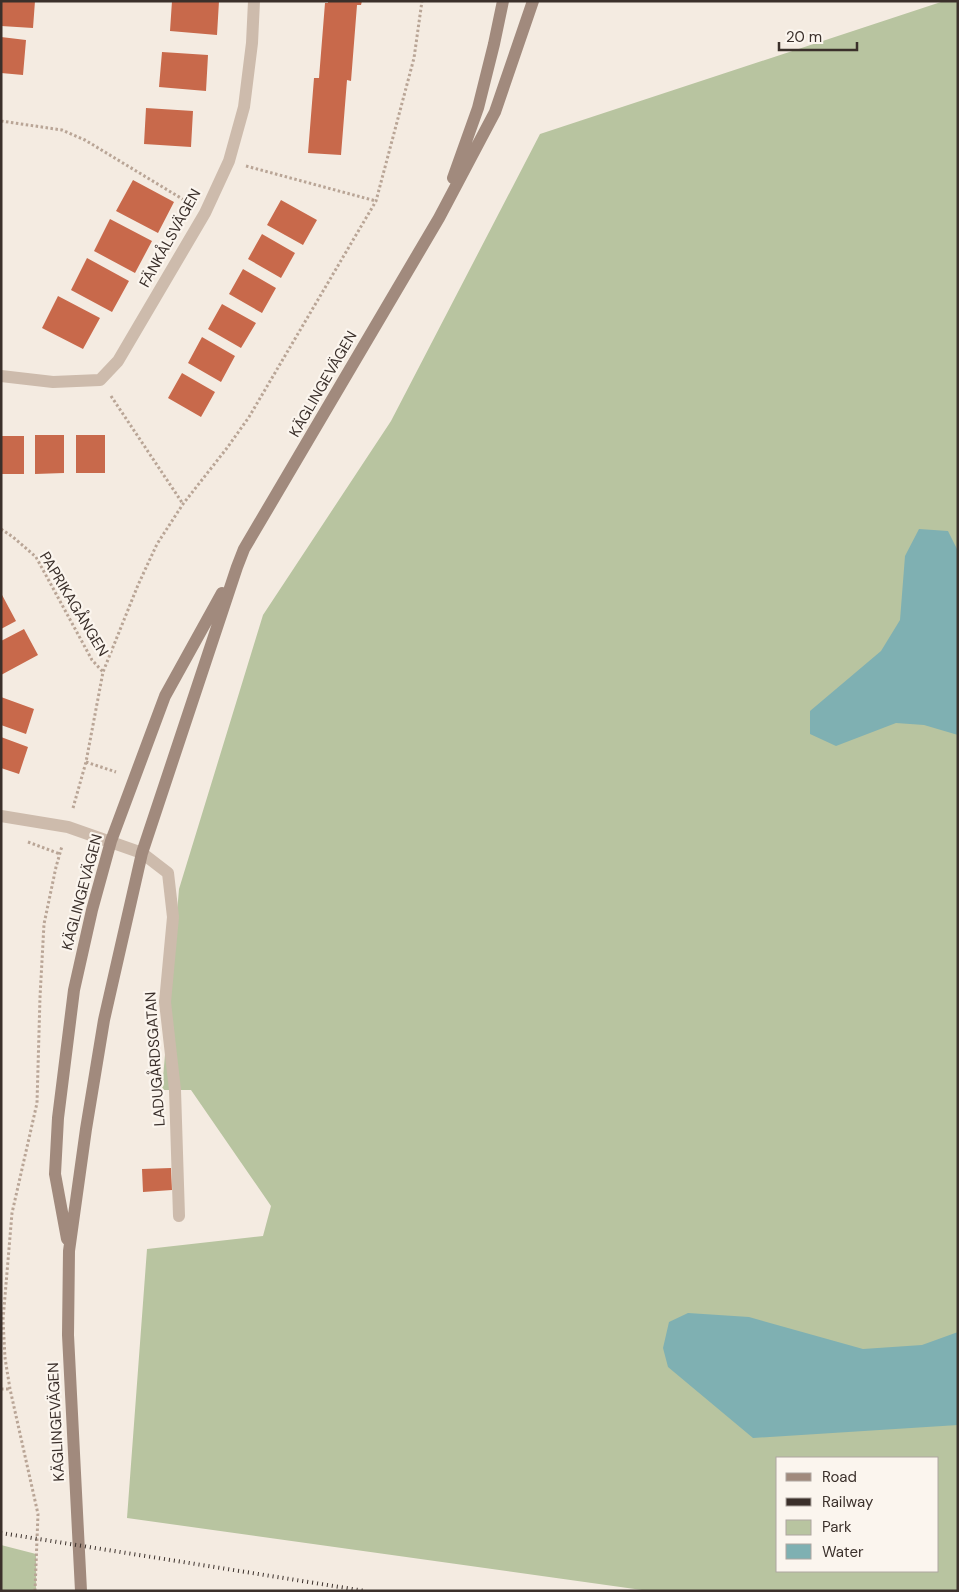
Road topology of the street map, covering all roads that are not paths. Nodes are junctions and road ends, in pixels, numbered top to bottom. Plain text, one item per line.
1 (254, 1) edge
2 (503, 1) edge
3 (533, 1) edge
4 (439, 218) junction
5 (1, 376) edge
6 (237, 567) junction
7 (1, 816) edge
8 (111, 841) junction
9 (142, 853) junction
10 (179, 1216) dead end
11 (68, 1250) junction
12 (81, 1591) edge

1 - 5 street, FÄNKÅLSVÄGEN
2 - 4 main road, KÄGLINGEVÄGEN
3 - 4 main road, KÄGLINGEVÄGEN
4 - 6 main road, KÄGLINGEVÄGEN
6 - 8 main road, KÄGLINGEVÄGEN
6 - 9 main road, KÄGLINGEVÄGEN
7 - 8 street, LADUGÅRDSGATAN
8 - 9 street, LADUGÅRDSGATAN
8 - 11 main road, KÄGLINGEVÄGEN
9 - 10 street, LADUGÅRDSGATAN
9 - 11 main road, KÄGLINGEVÄGEN
11 - 12 main road, KÄGLINGEVÄGEN

